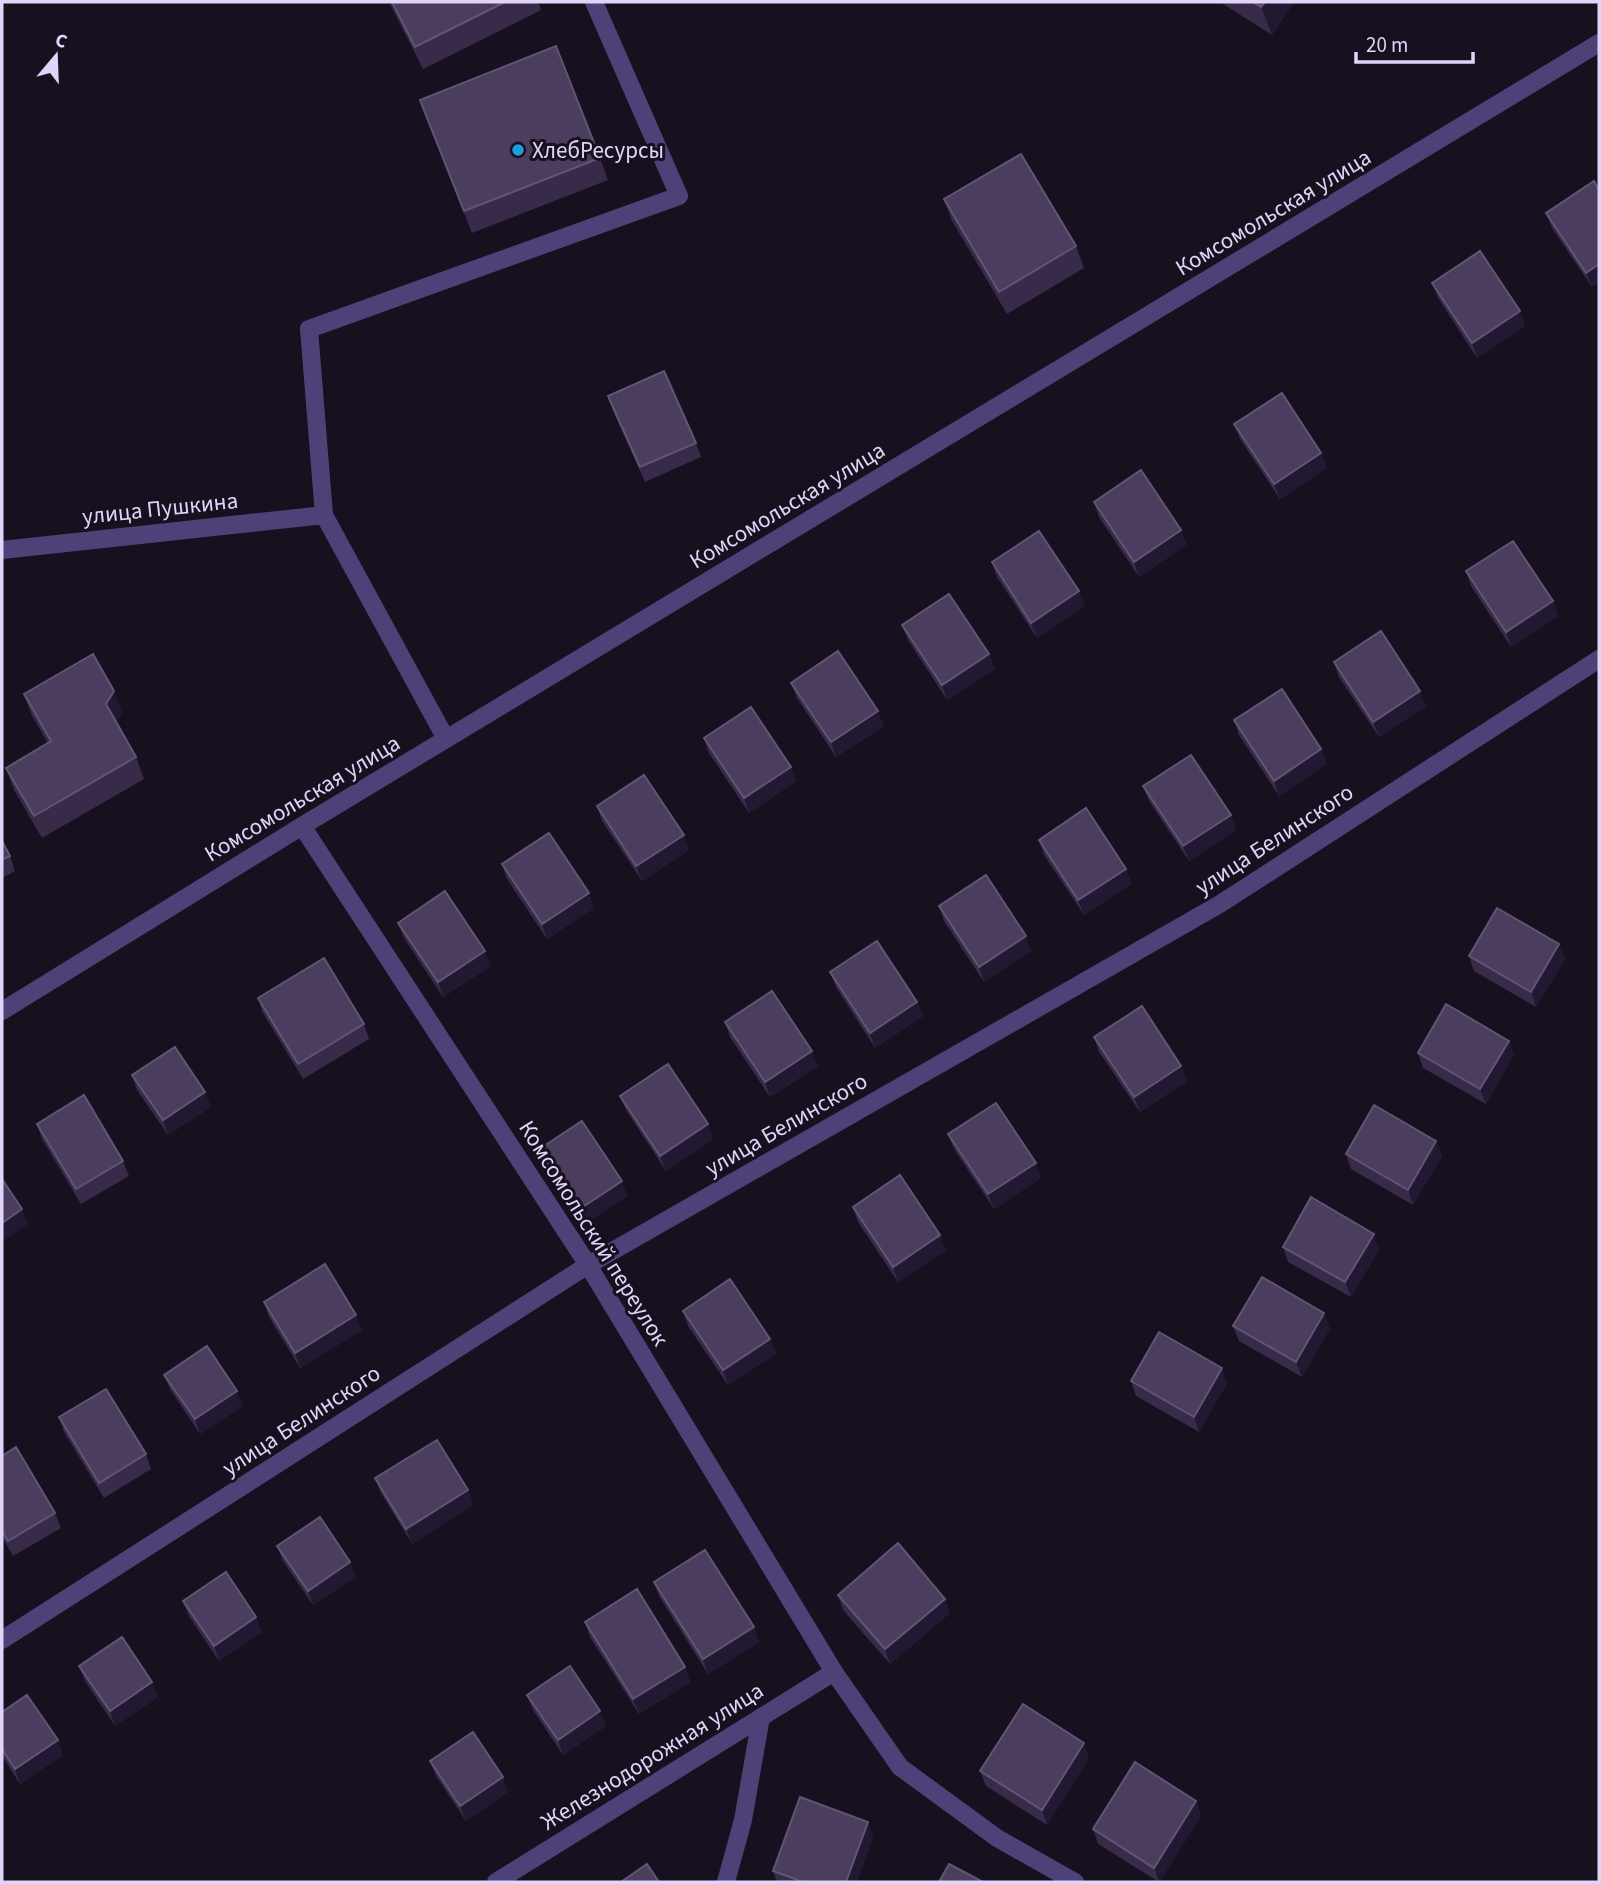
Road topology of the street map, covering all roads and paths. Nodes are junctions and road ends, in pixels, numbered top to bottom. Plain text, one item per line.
1 (594, 2) edge
2 (1599, 43) edge
3 (324, 515) junction
4 (2, 550) edge
5 (1599, 659) edge
6 (446, 739) junction
7 (302, 826) junction
8 (2, 1011) edge
9 (589, 1265) junction
10 (2, 1640) edge
11 (834, 1672) junction
12 (761, 1717) junction
13 (496, 1882) edge
14 (726, 1882) edge
15 (1075, 1882) edge

1 - 3 street
2 - 6 street, Комсомольская улица
3 - 4 street, улица Пушкина
3 - 6 street
5 - 9 street, улица Белинского
6 - 7 street, Комсомольская улица
7 - 8 street, Комсомольская улица
7 - 9 street, Комсомольский переулок
9 - 10 street, улица Белинского
9 - 11 street, Комсомольский переулок
11 - 12 street, Железнодорожная улица
11 - 15 street, Комсомольский переулок
12 - 13 street, Железнодорожная улица
12 - 14 street

